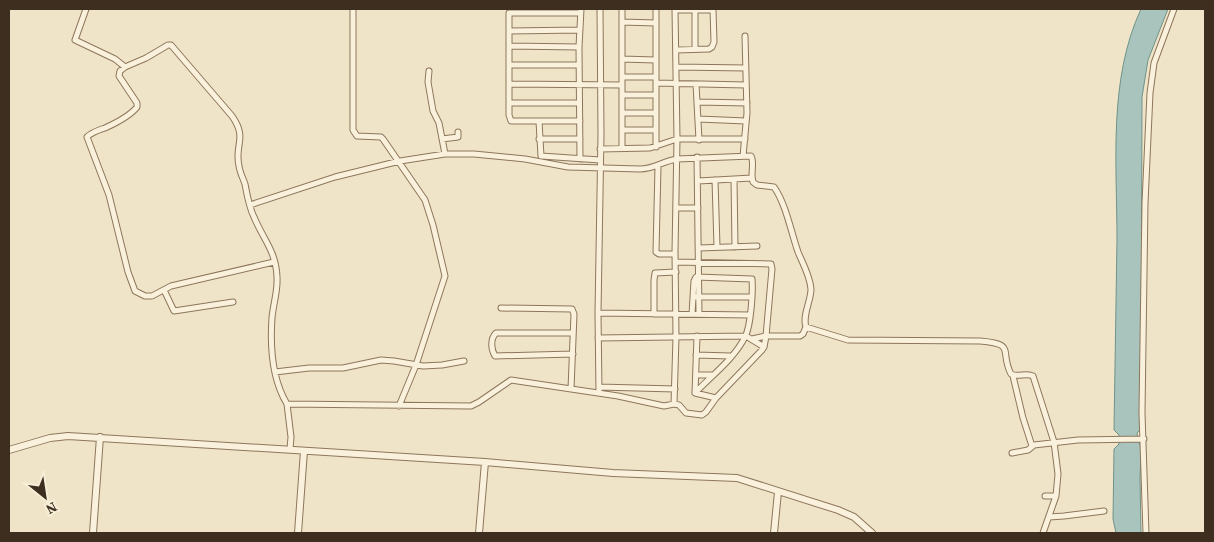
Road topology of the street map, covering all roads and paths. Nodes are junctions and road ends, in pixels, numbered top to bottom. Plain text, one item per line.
1 (86, 9) edge
2 (353, 9) edge
3 (600, 9) edge
4 (622, 9) edge
5 (656, 9) edge
6 (1174, 9) edge
7 (675, 10) edge
8 (695, 10) edge
9 (509, 11) edge
10 (581, 11) edge
11 (622, 22) junction
12 (656, 23) junction
13 (580, 30) junction
14 (509, 31) junction
15 (745, 36) dead end
16 (509, 46) junction
17 (579, 47) junction
18 (695, 49) junction
19 (676, 50) junction
20 (622, 59) junction
21 (656, 60) junction
22 (509, 65) junction
23 (579, 65) junction
24 (125, 67) junction
25 (676, 67) junction
26 (746, 68) junction
27 (428, 70) dead end
28 (656, 77) junction
29 (622, 78) junction
30 (510, 84) junction
31 (579, 84) junction
32 (600, 84) junction
33 (656, 84) junction
34 (676, 84) junction
35 (696, 84) junction
36 (621, 85) junction
37 (746, 85) junction
38 (622, 95) junction
39 (656, 95) junction
40 (509, 102) junction
41 (697, 102) junction
42 (580, 103) junction
43 (747, 103) junction
44 (622, 112) junction
45 (656, 113) junction
46 (698, 119) junction
47 (539, 121) junction
48 (580, 121) junction
49 (746, 121) junction
50 (622, 130) junction
51 (656, 130) junction
52 (458, 132) dead end
53 (442, 139) junction
54 (540, 139) junction
55 (580, 139) junction
56 (677, 139) junction
57 (698, 140) junction
58 (746, 140) junction
59 (656, 147) junction
60 (622, 148) junction
61 (600, 149) junction
62 (445, 154) junction
63 (747, 156) junction
64 (697, 157) junction
65 (580, 159) junction
66 (676, 159) junction
67 (600, 160) junction
68 (400, 162) junction
69 (658, 166) junction
70 (600, 168) junction
71 (752, 178) junction
72 (734, 179) junction
73 (715, 180) junction
74 (698, 181) junction
75 (250, 205) junction
76 (676, 208) junction
77 (698, 208) junction
78 (757, 246) dead end
79 (717, 247) junction
80 (735, 247) junction
81 (699, 248) junction
82 (675, 254) junction
83 (274, 262) junction
84 (675, 262) junction
85 (699, 262) junction
86 (676, 272) junction
87 (699, 277) junction
88 (164, 290) junction
89 (693, 297) junction
90 (700, 297) junction
91 (751, 297) junction
92 (233, 302) dead end
93 (501, 308) dead end
94 (598, 314) junction
95 (654, 314) junction
96 (676, 314) junction
97 (692, 314) junction
98 (699, 314) junction
99 (750, 315) junction
100 (806, 327) junction
101 (573, 333) junction
102 (697, 336) junction
103 (746, 336) junction
104 (766, 336) junction
105 (676, 337) junction
106 (598, 338) junction
107 (752, 339) junction
108 (764, 347) junction
109 (573, 354) junction
110 (696, 355) junction
111 (730, 356) junction
112 (464, 361) dead end
113 (416, 365) junction
114 (275, 372) junction
115 (696, 375) junction
116 (712, 375) junction
117 (1013, 376) junction
118 (599, 387) junction
119 (571, 389) junction
120 (675, 389) junction
121 (695, 393) junction
122 (599, 394) junction
123 (716, 398) junction
124 (287, 404) junction
125 (674, 404) junction
126 (399, 406) junction
127 (100, 437) junction
128 (1144, 440) junction
129 (1054, 442) junction
130 (1032, 446) junction
131 (290, 449) junction
132 (9, 450) edge
133 (304, 451) junction
134 (1012, 453) dead end
135 (484, 462) junction
136 (778, 492) junction
137 (1045, 496) dead end
138 (1056, 496) junction
139 (1104, 511) dead end
140 (1049, 517) junction
141 (93, 533) edge
142 (298, 533) edge
143 (479, 533) edge
144 (774, 533) edge
145 (872, 533) edge
146 (1043, 533) edge
147 (1146, 533) edge

1 - 24 street
2 - 68 street
3 - 32 street
4 - 11 street
5 - 12 street
6 - 128 street
7 - 8 street
7 - 19 street
8 - 18 street
8 - 18 street
9 - 10 street
9 - 14 street
10 - 13 street
11 - 12 street
11 - 20 street
12 - 21 street
13 - 14 street
13 - 17 street
14 - 16 street
15 - 26 street
16 - 17 street
16 - 22 street
17 - 23 street
18 - 19 street
19 - 25 street
20 - 21 street
20 - 29 street
21 - 28 street
22 - 23 street
22 - 30 street
23 - 31 street
24 - 75 street
24 - 88 street
25 - 26 street
25 - 34 street
26 - 37 street
27 - 53 street
28 - 29 street
28 - 33 street
29 - 36 street
30 - 31 street
30 - 40 street
31 - 32 street
31 - 42 street
32 - 36 street
32 - 61 street
33 - 34 street
33 - 39 street
34 - 35 street
34 - 56 street
35 - 37 street
35 - 41 street
36 - 38 street
37 - 43 street
38 - 39 street
38 - 44 street
39 - 45 street
40 - 42 street
40 - 47 street
41 - 43 street
41 - 46 street
42 - 48 street
43 - 49 street
44 - 45 street
44 - 50 street
45 - 51 street
46 - 49 street
46 - 57 street
47 - 48 street
47 - 54 street
48 - 55 street
49 - 58 street
50 - 51 street
50 - 60 street
51 - 59 street
52 - 53 street
53 - 62 street
54 - 55 street
54 - 65 street
55 - 65 street
56 - 57 street
56 - 59 street
56 - 66 street
57 - 58 street
58 - 63 street
59 - 60 street
60 - 61 street
61 - 67 street
62 - 68 street
62 - 70 street
63 - 64 street
63 - 71 street
64 - 66 street
64 - 74 street
65 - 67 street
66 - 69 street
66 - 76 street
67 - 70 street
68 - 75 street
68 - 113 street
69 - 70 street
69 - 82 street
70 - 94 street
71 - 72 street
71 - 100 street
72 - 73 street
72 - 80 street
73 - 74 street
73 - 79 street
74 - 77 street
75 - 83 street
76 - 77 street
76 - 82 street
77 - 81 street
78 - 80 street
79 - 80 street
79 - 81 street
81 - 85 street
82 - 84 street
83 - 88 street
83 - 114 street
84 - 85 street
84 - 86 street
85 - 87 street
85 - 104 street
86 - 95 street
86 - 96 street
87 - 89 street
87 - 90 street
87 - 91 street
88 - 92 street
89 - 90 street
89 - 97 street
90 - 91 street
90 - 98 street
91 - 99 street
93 - 101 street
94 - 95 street
94 - 106 street
95 - 96 street
96 - 97 street
96 - 105 street
97 - 98 street
98 - 99 street
99 - 103 street
100 - 104 street
100 - 117 street
101 - 109 street
101 - 109 street
102 - 103 street
102 - 105 street
102 - 110 street
103 - 107 street
103 - 111 street
104 - 107 street
104 - 108 street
105 - 106 street
105 - 120 street
106 - 118 street
107 - 108 street
108 - 123 street
109 - 119 street
110 - 111 street
110 - 115 street
111 - 116 street
112 - 113 street
113 - 114 street
113 - 126 street
114 - 124 street
115 - 116 street
115 - 121 street
116 - 121 street
117 - 129 street
117 - 130 street
118 - 120 street
118 - 122 street
119 - 122 street
119 - 126 street
120 - 125 street
121 - 123 street
122 - 125 street
123 - 125 street
124 - 126 street
124 - 131 street
127 - 131 street
127 - 132 street
127 - 141 street
128 - 129 street
128 - 147 street
129 - 130 street
129 - 138 street
130 - 134 street
131 - 133 street
133 - 135 street
133 - 142 street
135 - 136 street
135 - 143 street
136 - 144 street
136 - 145 street
137 - 138 street
138 - 140 street
139 - 140 street
140 - 146 street

